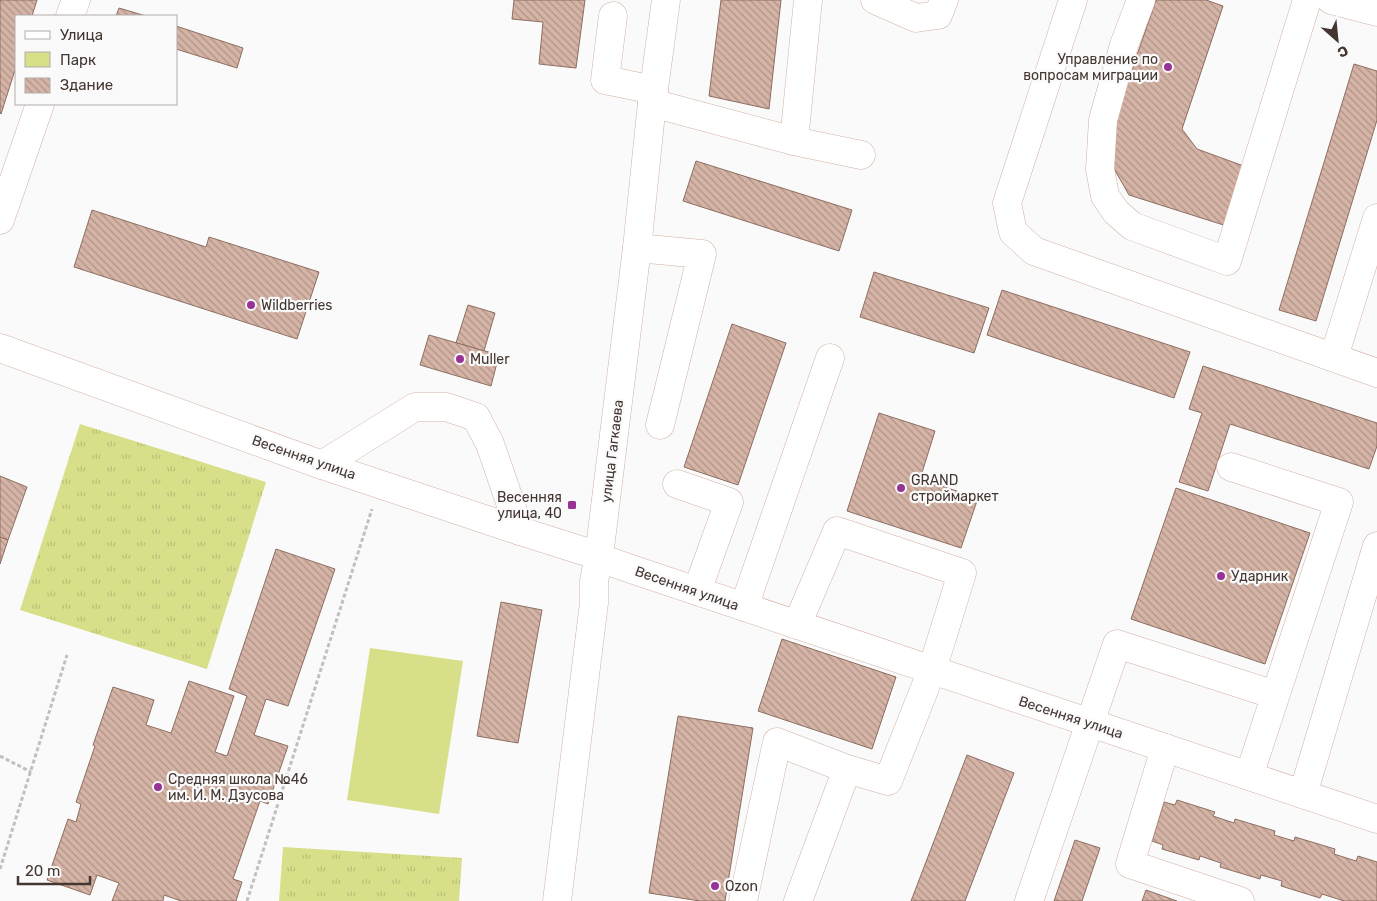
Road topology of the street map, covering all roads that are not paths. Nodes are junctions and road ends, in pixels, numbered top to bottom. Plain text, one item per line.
1 (76, 0) edge
2 (666, 0) edge
3 (808, 0) edge
4 (875, 0) edge
5 (944, 0) edge
6 (1073, 0) edge
7 (1141, 0) edge
8 (1307, 0) edge
9 (1331, 0) edge
10 (1377, 12) edge
11 (70, 15) edge
12 (614, 16) dead end
13 (653, 97) junction
14 (40, 105) edge
15 (794, 141) junction
16 (861, 155) dead end
17 (1377, 218) edge
18 (0, 220) edge
19 (637, 248) junction
20 (0, 348) edge
21 (1334, 357) junction
22 (830, 358) dead end
23 (1377, 373) edge
24 (660, 425) dead end
25 (322, 465) junction
26 (1231, 467) dead end
27 (677, 484) dead end
28 (520, 531) junction
29 (1377, 546) edge
30 (599, 556) junction
31 (697, 591) junction
32 (744, 607) junction
33 (797, 625) junction
34 (932, 670) junction
35 (1275, 695) junction
36 (1090, 723) junction
37 (1165, 748) junction
38 (847, 769) junction
39 (1249, 776) junction
40 (1303, 794) junction
41 (1377, 819) edge
42 (557, 901) edge
43 (743, 901) edge
44 (798, 901) edge
45 (1029, 901) edge
46 (1240, 901) edge

1 - 11 street
2 - 13 street, улица Гагкаева
3 - 15 street
4 - 5 street
6 - 21 street
7 - 8 street
9 - 10 street
12 - 13 street
13 - 15 street
13 - 19 street, улица Гагкаева
14 - 18 street
15 - 16 street
17 - 21 street
19 - 24 street
19 - 30 street, улица Гагкаева
20 - 25 street, Весенняя улица
21 - 23 street
22 - 32 street
25 - 28 street, Весенняя улица
25 - 28 street
26 - 35 street
27 - 31 street
28 - 30 street, Весенняя улица
29 - 40 street
30 - 31 street, Весенняя улица
30 - 42 street, улица Гагкаева
31 - 32 street, Весенняя улица
32 - 33 street, Весенняя улица
33 - 34 street, Весенняя улица
33 - 34 street
34 - 36 street, Весенняя улица
34 - 38 street
35 - 36 street
35 - 39 street
36 - 37 street, Весенняя улица
36 - 45 street
37 - 39 street, Весенняя улица
37 - 46 street
38 - 43 street
38 - 44 street
39 - 40 street, Весенняя улица
40 - 41 street, Весенняя улица

